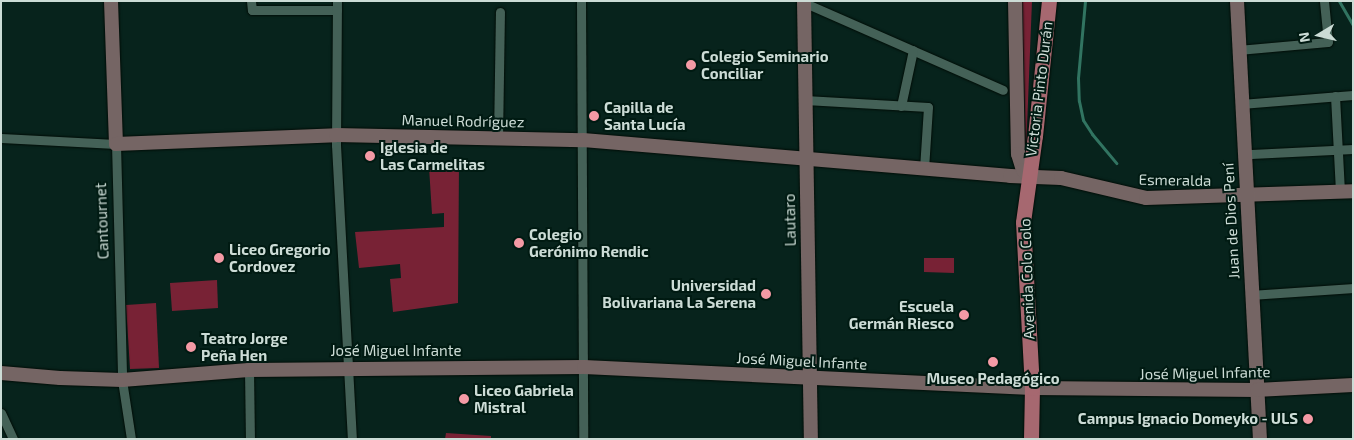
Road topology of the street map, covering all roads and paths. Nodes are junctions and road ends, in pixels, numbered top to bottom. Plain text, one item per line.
1 (111, 1) edge
2 (251, 1) edge
3 (581, 1) edge
4 (1015, 1) edge
5 (1049, 1) edge
6 (1237, 1) edge
7 (1324, 1) edge
8 (804, 2) edge
9 (337, 6) edge
10 (500, 12) dead end
11 (913, 50) junction
12 (1238, 50) junction
13 (1003, 90) dead end
14 (1353, 95) edge
15 (1336, 96) junction
16 (805, 100) junction
17 (1241, 104) junction
18 (901, 106) junction
19 (336, 135) junction
20 (1, 138) edge
21 (498, 138) junction
22 (583, 140) junction
23 (116, 144) junction
24 (1353, 149) edge
25 (1338, 150) junction
26 (1251, 154) dead end
27 (805, 159) junction
28 (924, 169) junction
29 (1028, 176) junction
30 (1347, 191) edge
31 (1246, 196) junction
32 (1353, 288) edge
33 (1250, 295) junction
34 (584, 367) junction
35 (348, 368) junction
36 (249, 370) junction
37 (1, 373) edge
38 (811, 377) junction
39 (122, 380) junction
40 (1353, 385) edge
41 (1032, 388) junction
42 (1256, 390) junction
43 (1, 413) edge
44 (13, 439) edge
45 (131, 439) edge
46 (250, 439) edge
47 (352, 439) edge
48 (583, 439) edge
49 (811, 439) edge
50 (1031, 439) edge
51 (1260, 439) edge

1 - 23 street, Cantournet
2 - 9 street
3 - 22 street
4 - 29 street
5 - 29 main road, Victoria Pinto Durán
6 - 12 street, Juan de Dios Pení
7 - 12 street
8 - 11 street
8 - 16 street, Lautaro
9 - 19 street
10 - 21 street
11 - 13 street
11 - 18 street
12 - 17 street, Juan de Dios Pení
14 - 15 street
15 - 17 street
15 - 25 street
16 - 18 street
16 - 27 street, Lautaro
17 - 31 street, Juan de Dios Pení
18 - 28 street
19 - 21 street, Manuel Rodríguez
19 - 23 street, Manuel Rodríguez
19 - 35 street
20 - 23 street, Manuel Rodríguez
21 - 22 street, Manuel Rodríguez
22 - 27 street, Manuel Rodríguez
22 - 34 street
23 - 39 street, Cantournet
24 - 25 street
25 - 26 street
25 - 30 street
27 - 28 street, Manuel Rodríguez
27 - 38 street, Lautaro
28 - 29 street, Manuel Rodríguez
29 - 31 street, Esmeralda
29 - 41 main road, Avenida Colo Colo
30 - 31 street, Esmeralda
31 - 33 street, Juan de Dios Pení
32 - 33 street
33 - 42 street, Juan de Dios Pení
34 - 35 street, José Miguel Infante
34 - 38 street, José Miguel Infante
34 - 48 street
35 - 36 street, José Miguel Infante
35 - 47 street
36 - 39 street, José Miguel Infante
36 - 46 street
37 - 39 street, José Miguel Infante
38 - 41 street, José Miguel Infante
38 - 49 street, Lautaro
39 - 45 street, Cantournet
40 - 42 street, José Miguel Infante
41 - 42 street, José Miguel Infante
41 - 50 main road, Avenida Colo Colo
42 - 51 street, Juan de Dios Pení
43 - 44 street

